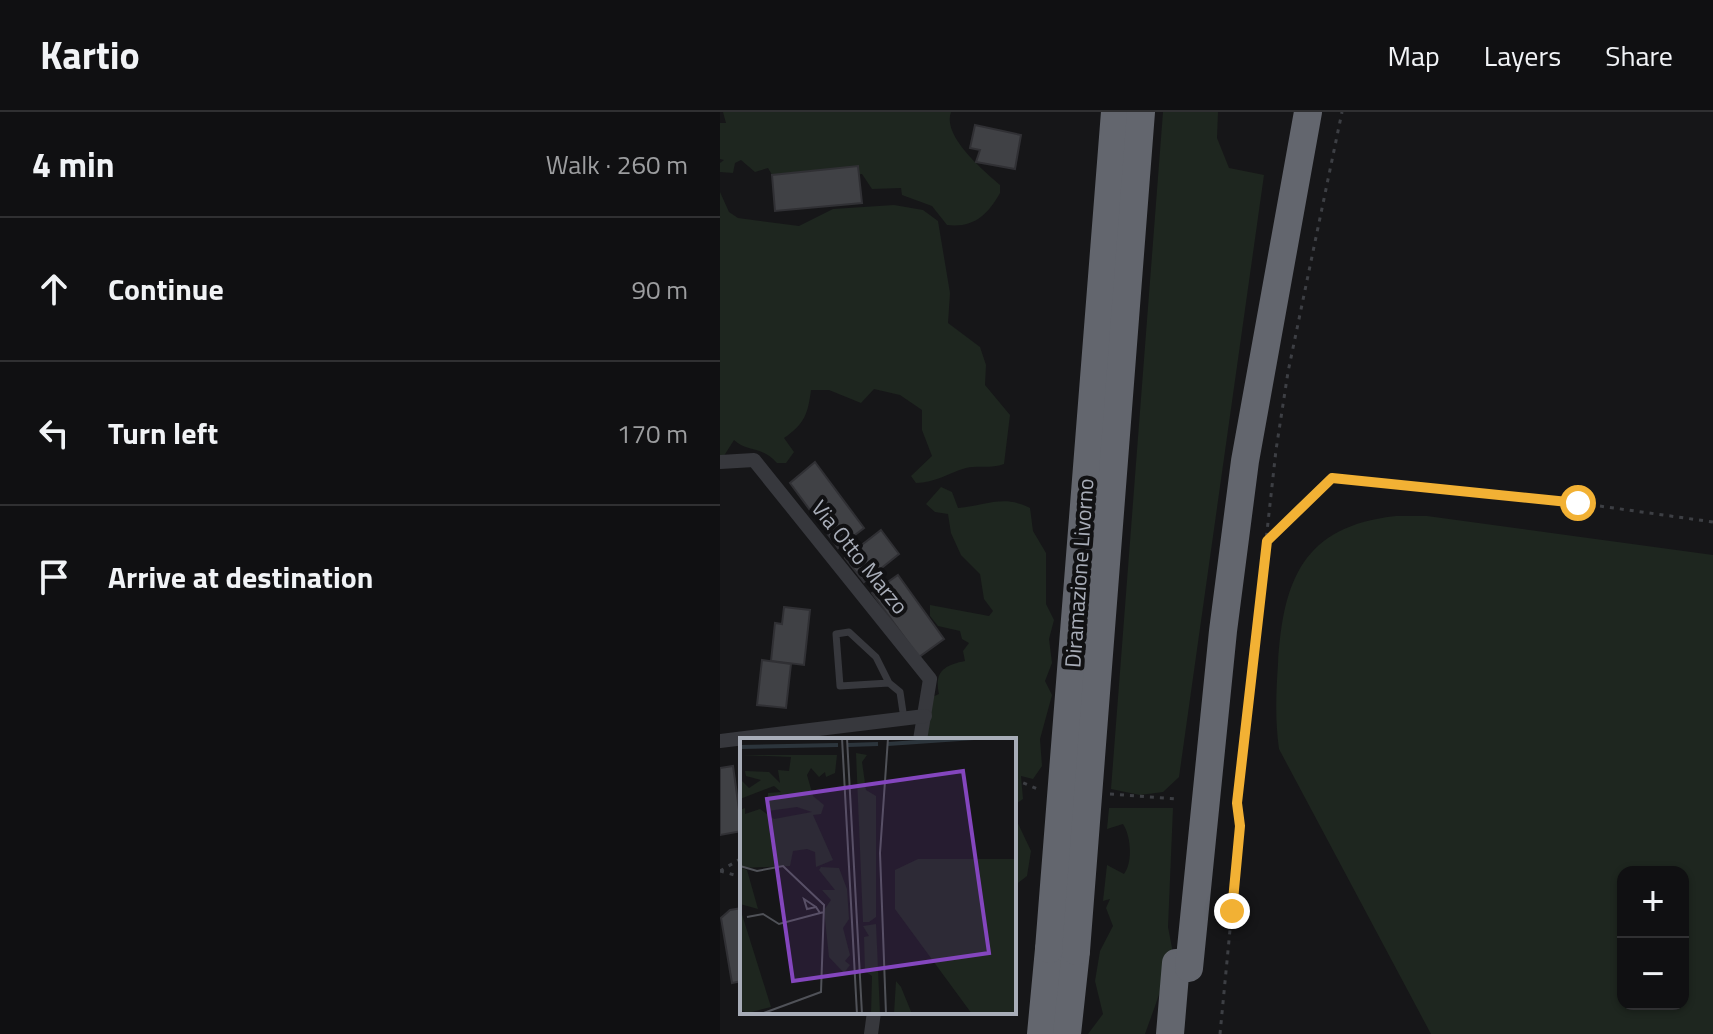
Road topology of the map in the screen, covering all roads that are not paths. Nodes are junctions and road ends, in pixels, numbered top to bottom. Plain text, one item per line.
1 (1115, 112) edge
2 (1141, 112) edge
3 (1291, 112) edge
4 (1308, 112) edge
5 (720, 462) edge
6 (889, 683) junction
7 (925, 716) junction
8 (904, 719) junction
9 (781, 737) edge
10 (920, 738) edge
11 (740, 740) edge
12 (720, 741) edge
13 (1062, 950) junction
14 (1182, 966) junction
15 (874, 1014) edge
16 (871, 1034) edge
17 (1041, 1034) edge
18 (1067, 1034) edge
19 (1170, 1034) edge
20 (1183, 1034) edge

1 - 13 highway, Diramazione Livorno, bridge
2 - 13 highway, Diramazione Livorno, bridge
3 - 14 highway
4 - 14 highway, bridge
5 - 7 street, Via Otto Marzo
6 - 6 lane
6 - 8 lane
7 - 8 street
7 - 10 street, Via Otto Marzo
8 - 9 street
11 - 12 street
13 - 17 highway, Diramazione Livorno
13 - 18 highway, Diramazione Livorno
14 - 19 highway
14 - 20 highway
15 - 16 street

